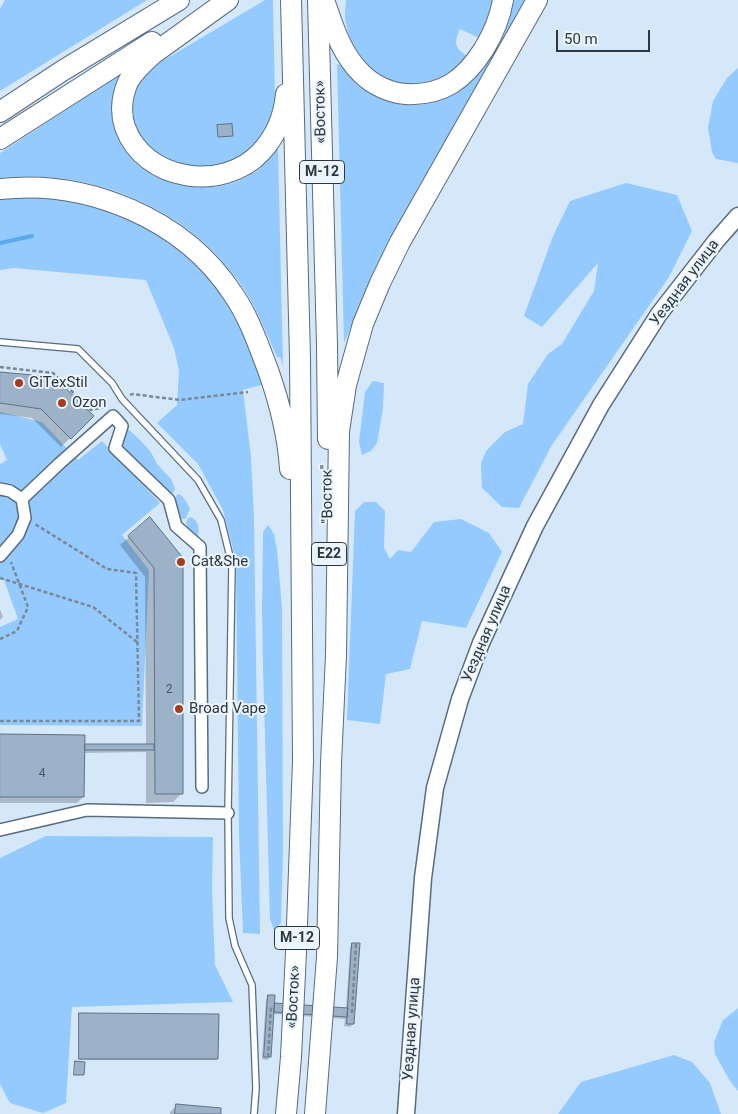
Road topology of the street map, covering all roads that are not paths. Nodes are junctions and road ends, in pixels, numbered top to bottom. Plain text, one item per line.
1 (178, 0) edge
2 (222, 0) edge
3 (228, 0) edge
4 (318, 0) edge
5 (324, 0) edge
6 (503, 0) edge
7 (537, 0) edge
8 (292, 5) edge
9 (0, 112) edge
10 (0, 139) edge
11 (0, 189) edge
12 (738, 216) edge
13 (0, 342) edge
14 (327, 345) joint
15 (0, 489) edge
16 (22, 499) junction
17 (3, 552) edge
18 (303, 761) junction
19 (331, 763) junction
20 (202, 786) dead end
21 (228, 813) junction
22 (0, 830) edge
23 (317, 1087) junction
24 (254, 1114) edge
25 (286, 1114) edge
26 (315, 1114) edge
27 (320, 1114) edge
28 (406, 1114) edge

1 - 9 highway
2 - 10 highway
3 - 8 highway
4 - 14 highway, «Восток» / М-12
5 - 6 highway
7 - 19 highway
8 - 18 highway
11 - 18 highway
12 - 28 street, Уездная улица
13 - 21 lane
14 - 19 highway, "Восток" / E22
15 - 16 street
16 - 17 street
16 - 20 street
18 - 25 highway, «Восток» / М-12
19 - 23 highway, «Восток» / М-12
21 - 22 street
21 - 24 lane
23 - 26 highway, «Восток» / М-12
23 - 27 street

